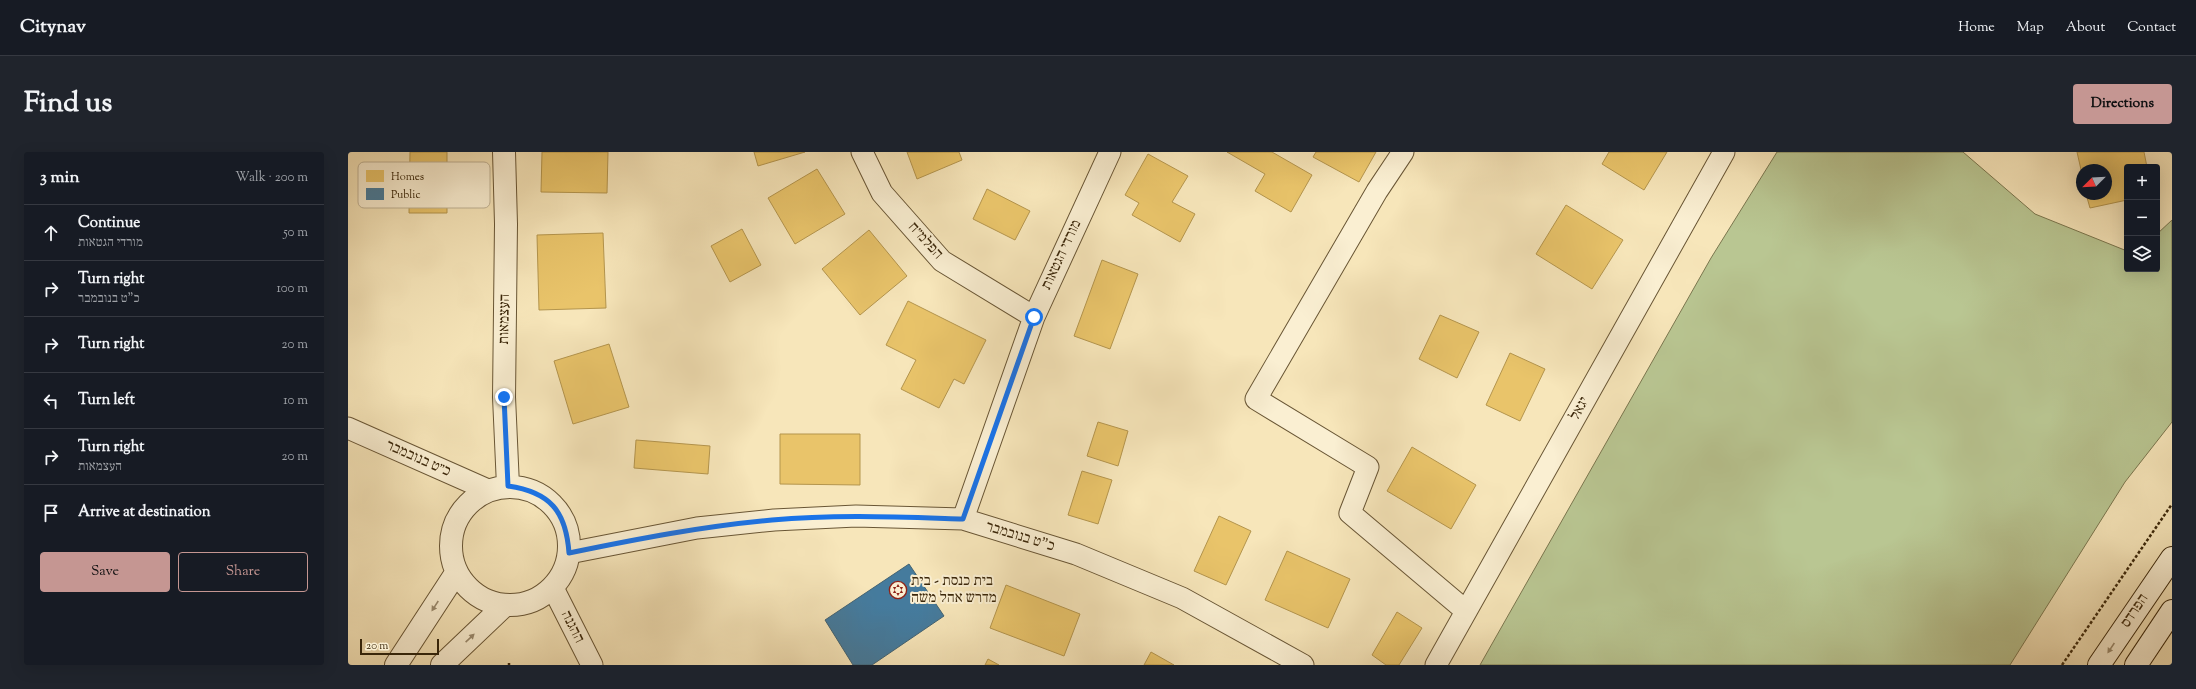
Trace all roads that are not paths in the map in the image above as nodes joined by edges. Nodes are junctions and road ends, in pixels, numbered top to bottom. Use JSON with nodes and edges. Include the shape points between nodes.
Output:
{"nodes":[{"id":1,"x":504,"y":152,"type":"edge"},
{"id":2,"x":862,"y":152,"type":"edge"},
{"id":3,"x":1110,"y":152,"type":"edge"},
{"id":4,"x":1403,"y":152,"type":"edge"},
{"id":5,"x":1724,"y":152,"type":"edge"},
{"id":6,"x":1034,"y":317,"type":"junction"},
{"id":7,"x":348,"y":428,"type":"edge"},
{"id":8,"x":498,"y":488,"type":"junction"},
{"id":9,"x":963,"y":519,"type":"junction"},
{"id":10,"x":569,"y":553,"type":"junction"},
{"id":11,"x":2172,"y":558,"type":"edge"},
{"id":12,"x":456,"y":573,"type":"junction"},
{"id":13,"x":553,"y":588,"type":"junction"},
{"id":14,"x":504,"y":606,"type":"junction"},
{"id":15,"x":1466,"y":611,"type":"junction"},
{"id":16,"x":2172,"y":611,"type":"edge"},
{"id":17,"x":396,"y":665,"type":"edge"},
{"id":18,"x":442,"y":665,"type":"edge"},
{"id":19,"x":592,"y":665,"type":"edge"},
{"id":20,"x":1303,"y":665,"type":"edge"},
{"id":21,"x":1436,"y":665,"type":"edge"},
{"id":22,"x":2099,"y":665,"type":"edge"},
{"id":23,"x":2136,"y":665,"type":"edge"}],
"edges":[{"from":1,"to":8,"type":"street","name":"העצמאות","via":[[504,397]]},
{"from":2,"to":6,"type":"street","name":"הפלמ״ח","via":[[882,193],[942,261]]},
{"from":3,"to":6,"type":"street","name":"מורדי הגטאות"},
{"from":4,"to":15,"type":"street","via":[[1377,191],[1256,399],[1368,467],[1350,513]]},
{"from":5,"to":15,"type":"street","name":"יגאל"},
{"from":6,"to":9,"type":"street","name":"מורדי הגטאות"},
{"from":7,"to":8,"type":"street","name":"כ״ט בנובמבר"},
{"from":8,"to":10,"type":"street","via":[[528,489],[546,498],[560,514],[568,532]]},
{"from":8,"to":12,"type":"street","via":[[471,500],[458,516],[451,534],[450,554]]},
{"from":9,"to":10,"type":"street","name":"כ\"ט בנובמבר","via":[[856,516],[774,520],[697,528]]},
{"from":9,"to":20,"type":"street","name":"כ\"ט בנובמבר","via":[[1076,554],[1182,598]]},
{"from":10,"to":13,"type":"street","via":[[564,572]]},
{"from":11,"to":22,"type":"street","name":"הפרדס","one_way":true},
{"from":12,"to":14,"type":"street","via":[[468,589],[484,601]]},
{"from":12,"to":17,"type":"street","one_way":true},
{"from":13,"to":14,"type":"street","via":[[538,599],[522,605]]},
{"from":13,"to":19,"type":"street","name":"ההגנה"},
{"from":18,"to":14,"type":"street","one_way":true},
{"from":15,"to":21,"type":"street","name":"יגאל"},
{"from":16,"to":23,"type":"street","name":"הפרדס"}]}
